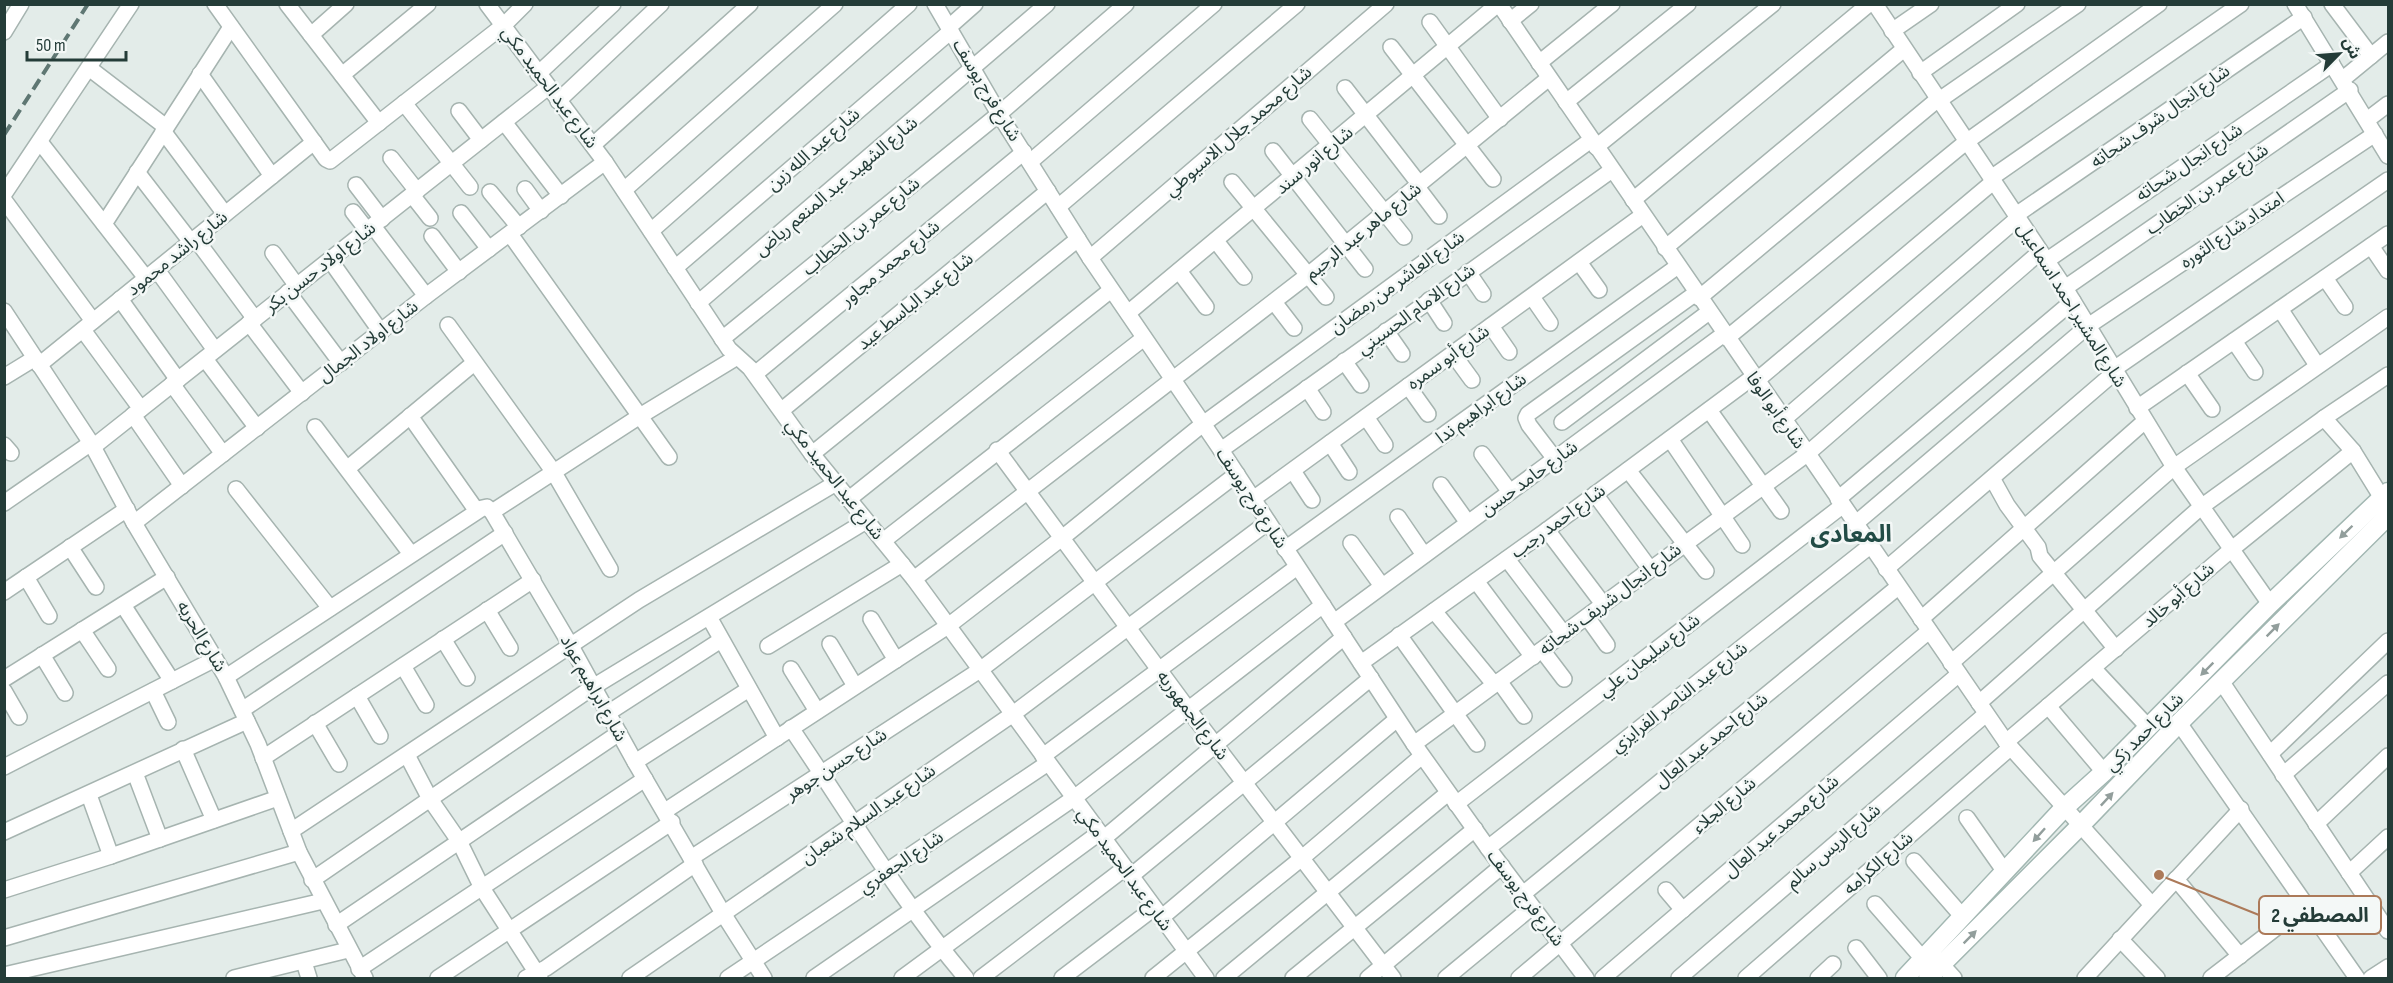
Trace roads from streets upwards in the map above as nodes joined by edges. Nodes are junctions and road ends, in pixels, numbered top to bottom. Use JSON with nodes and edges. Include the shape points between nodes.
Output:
{"nodes":[{"id":1,"x":21,"y":4,"type":"edge"},
{"id":2,"x":130,"y":4,"type":"edge"},
{"id":3,"x":215,"y":4,"type":"edge"},
{"id":4,"x":287,"y":4,"type":"edge"},
{"id":5,"x":346,"y":4,"type":"edge"},
{"id":6,"x":428,"y":4,"type":"edge"},
{"id":7,"x":487,"y":4,"type":"edge"},
{"id":8,"x":525,"y":4,"type":"edge"},
{"id":9,"x":613,"y":4,"type":"edge"},
{"id":10,"x":661,"y":4,"type":"edge"},
{"id":11,"x":750,"y":4,"type":"edge"},
{"id":12,"x":835,"y":4,"type":"edge"},
{"id":13,"x":909,"y":4,"type":"edge"},
{"id":14,"x":935,"y":4,"type":"edge"},
{"id":15,"x":975,"y":4,"type":"edge"},
{"id":16,"x":1047,"y":4,"type":"edge"},
{"id":17,"x":1126,"y":4,"type":"edge"},
{"id":18,"x":1214,"y":4,"type":"edge"},
{"id":19,"x":1297,"y":4,"type":"edge"},
{"id":20,"x":1386,"y":4,"type":"edge"},
{"id":21,"x":1499,"y":4,"type":"edge"},
{"id":22,"x":1531,"y":4,"type":"edge"},
{"id":23,"x":1612,"y":4,"type":"edge"},
{"id":24,"x":1688,"y":4,"type":"edge"},
{"id":25,"x":1773,"y":4,"type":"edge"},
{"id":26,"x":1869,"y":4,"type":"edge"},
{"id":27,"x":1875,"y":4,"type":"edge"},
{"id":28,"x":1931,"y":4,"type":"edge"},
{"id":29,"x":2017,"y":4,"type":"edge"},
{"id":30,"x":2078,"y":4,"type":"edge"},
{"id":31,"x":2159,"y":4,"type":"edge"},
{"id":32,"x":2241,"y":4,"type":"edge"},
{"id":33,"x":2332,"y":4,"type":"edge"},
{"id":34,"x":2300,"y":11,"type":"edge"},
{"id":35,"x":1510,"y":21,"type":"junction"},
{"id":36,"x":1430,"y":22,"type":"dead end"},
{"id":37,"x":504,"y":25,"type":"junction"},
{"id":38,"x":231,"y":27,"type":"junction"},
{"id":39,"x":950,"y":29,"type":"junction"},
{"id":40,"x":1892,"y":31,"type":"junction"},
{"id":41,"x":4,"y":32,"type":"edge"},
{"id":42,"x":311,"y":35,"type":"junction"},
{"id":43,"x":2388,"y":42,"type":"edge"},
{"id":44,"x":1448,"y":47,"type":"junction"},
{"id":45,"x":1391,"y":48,"type":"dead end"},
{"id":46,"x":1904,"y":49,"type":"junction"},
{"id":47,"x":2371,"y":56,"type":"junction"},
{"id":48,"x":1539,"y":63,"type":"junction"},
{"id":49,"x":2332,"y":64,"type":"junction"},
{"id":50,"x":89,"y":68,"type":"junction"},
{"id":51,"x":973,"y":69,"type":"junction"},
{"id":52,"x":1920,"y":73,"type":"junction"},
{"id":53,"x":200,"y":74,"type":"junction"},
{"id":54,"x":538,"y":74,"type":"junction"},
{"id":55,"x":342,"y":75,"type":"junction"},
{"id":56,"x":1414,"y":77,"type":"junction"},
{"id":57,"x":1549,"y":78,"type":"junction"},
{"id":58,"x":2346,"y":85,"type":"junction"},
{"id":59,"x":548,"y":87,"type":"junction"},
{"id":60,"x":1345,"y":88,"type":"dead end"},
{"id":61,"x":558,"y":100,"type":"junction"},
{"id":62,"x":1938,"y":101,"type":"junction"},
{"id":63,"x":1566,"y":102,"type":"junction"},
{"id":64,"x":404,"y":103,"type":"junction"},
{"id":65,"x":2388,"y":104,"type":"edge"},
{"id":66,"x":459,"y":111,"type":"dead end"},
{"id":67,"x":999,"y":114,"type":"junction"},
{"id":68,"x":1366,"y":116,"type":"junction"},
{"id":69,"x":1310,"y":118,"type":"dead end"},
{"id":70,"x":1500,"y":119,"type":"junction"},
{"id":71,"x":2367,"y":120,"type":"junction"},
{"id":72,"x":504,"y":122,"type":"junction"},
{"id":73,"x":379,"y":123,"type":"junction"},
{"id":74,"x":164,"y":129,"type":"junction"},
{"id":75,"x":2375,"y":134,"type":"junction"},
{"id":76,"x":481,"y":140,"type":"junction"},
{"id":77,"x":40,"y":142,"type":"junction"},
{"id":78,"x":314,"y":142,"type":"junction"},
{"id":79,"x":1966,"y":142,"type":"junction"},
{"id":80,"x":1594,"y":143,"type":"junction"},
{"id":81,"x":593,"y":145,"type":"junction"},
{"id":82,"x":1332,"y":145,"type":"junction"},
{"id":83,"x":1467,"y":146,"type":"junction"},
{"id":84,"x":1273,"y":151,"type":"dead end"},
{"id":85,"x":2388,"y":156,"type":"edge"},
{"id":86,"x":1027,"y":157,"type":"junction"},
{"id":87,"x":391,"y":158,"type":"dead end"},
{"id":88,"x":605,"y":162,"type":"junction"},
{"id":89,"x":451,"y":164,"type":"junction"},
{"id":90,"x":1612,"y":170,"type":"junction"},
{"id":91,"x":137,"y":172,"type":"junction"},
{"id":92,"x":272,"y":176,"type":"junction"},
{"id":93,"x":1293,"y":177,"type":"junction"},
{"id":94,"x":1493,"y":179,"type":"dead end"},
{"id":95,"x":1992,"y":180,"type":"junction"},
{"id":96,"x":2388,"y":180,"type":"edge"},
{"id":97,"x":1232,"y":182,"type":"dead end"},
{"id":98,"x":356,"y":185,"type":"dead end"},
{"id":99,"x":1419,"y":186,"type":"junction"},
{"id":100,"x":470,"y":187,"type":"dead end"},
{"id":101,"x":525,"y":189,"type":"dead end"},
{"id":102,"x":624,"y":190,"type":"junction"},
{"id":103,"x":1048,"y":191,"type":"junction"},
{"id":104,"x":490,"y":192,"type":"dead end"},
{"id":105,"x":414,"y":193,"type":"junction"},
{"id":106,"x":4,"y":194,"type":"edge"},
{"id":107,"x":561,"y":196,"type":"junction"},
{"id":108,"x":4,"y":200,"type":"edge"},
{"id":109,"x":1633,"y":200,"type":"junction"},
{"id":110,"x":1058,"y":207,"type":"junction"},
{"id":111,"x":1254,"y":210,"type":"junction"},
{"id":112,"x":541,"y":211,"type":"junction"},
{"id":113,"x":353,"y":212,"type":"dead end"},
{"id":114,"x":461,"y":213,"type":"dead end"},
{"id":115,"x":1385,"y":213,"type":"junction"},
{"id":116,"x":225,"y":214,"type":"junction"},
{"id":117,"x":1643,"y":215,"type":"junction"},
{"id":118,"x":1439,"y":216,"type":"dead end"},
{"id":119,"x":2017,"y":217,"type":"junction"},
{"id":120,"x":430,"y":218,"type":"dead end"},
{"id":121,"x":104,"y":224,"type":"junction"},
{"id":122,"x":374,"y":225,"type":"junction"},
{"id":123,"x":514,"y":231,"type":"junction"},
{"id":124,"x":651,"y":231,"type":"junction"},
{"id":125,"x":2388,"y":234,"type":"edge"},
{"id":126,"x":432,"y":236,"type":"dead end"},
{"id":127,"x":1404,"y":237,"type":"dead end"},
{"id":128,"x":1078,"y":239,"type":"junction"},
{"id":129,"x":193,"y":240,"type":"junction"},
{"id":130,"x":1216,"y":242,"type":"junction"},
{"id":131,"x":1346,"y":244,"type":"junction"},
{"id":132,"x":2372,"y":246,"type":"junction"},
{"id":133,"x":1665,"y":248,"type":"junction"},
{"id":134,"x":489,"y":249,"type":"junction"},
{"id":135,"x":273,"y":253,"type":"dead end"},
{"id":136,"x":2043,"y":256,"type":"junction"},
{"id":137,"x":1090,"y":258,"type":"junction"},
{"id":138,"x":330,"y":260,"type":"junction"},
{"id":139,"x":1579,"y":262,"type":"junction"},
{"id":140,"x":1678,"y":266,"type":"junction"},
{"id":141,"x":675,"y":268,"type":"junction"},
{"id":142,"x":1365,"y":269,"type":"dead end"},
{"id":143,"x":1179,"y":271,"type":"junction"},
{"id":144,"x":2388,"y":271,"type":"edge"},
{"id":145,"x":459,"y":272,"type":"junction"},
{"id":146,"x":1468,"y":272,"type":"junction"},
{"id":147,"x":151,"y":274,"type":"junction"},
{"id":148,"x":1308,"y":275,"type":"junction"},
{"id":149,"x":1244,"y":277,"type":"dead end"},
{"id":150,"x":2325,"y":278,"type":"junction"},
{"id":151,"x":2065,"y":288,"type":"junction"},
{"id":152,"x":293,"y":289,"type":"junction"},
{"id":153,"x":1112,"y":290,"type":"junction"},
{"id":154,"x":1599,"y":290,"type":"dead end"},
{"id":155,"x":1483,"y":294,"type":"dead end"},
{"id":156,"x":1697,"y":295,"type":"junction"},
{"id":157,"x":426,"y":296,"type":"junction"},
{"id":158,"x":1326,"y":297,"type":"dead end"},
{"id":159,"x":1532,"y":297,"type":"junction"},
{"id":160,"x":120,"y":299,"type":"junction"},
{"id":161,"x":1428,"y":300,"type":"junction"},
{"id":162,"x":1274,"y":302,"type":"junction"},
{"id":163,"x":2073,"y":302,"type":"junction"},
{"id":164,"x":698,"y":303,"type":"junction"},
{"id":165,"x":1206,"y":307,"type":"dead end"},
{"id":166,"x":2345,"y":307,"type":"dead end"},
{"id":167,"x":2280,"y":309,"type":"junction"},
{"id":168,"x":4,"y":311,"type":"edge"},
{"id":169,"x":1709,"y":312,"type":"junction"},
{"id":170,"x":1128,"y":314,"type":"junction"},
{"id":171,"x":2388,"y":317,"type":"edge"},
{"id":172,"x":252,"y":321,"type":"junction"},
{"id":173,"x":1444,"y":323,"type":"dead end"},
{"id":174,"x":1550,"y":323,"type":"dead end"},
{"id":175,"x":88,"y":325,"type":"junction"},
{"id":176,"x":448,"y":325,"type":"dead end"},
{"id":177,"x":1491,"y":326,"type":"junction"},
{"id":178,"x":2088,"y":326,"type":"junction"},
{"id":179,"x":1294,"y":328,"type":"dead end"},
{"id":180,"x":1386,"y":331,"type":"junction"},
{"id":181,"x":381,"y":332,"type":"junction"},
{"id":182,"x":1726,"y":336,"type":"junction"},
{"id":183,"x":1144,"y":338,"type":"junction"},
{"id":184,"x":722,"y":339,"type":"junction"},
{"id":185,"x":2234,"y":341,"type":"junction"},
{"id":186,"x":1509,"y":352,"type":"dead end"},
{"id":187,"x":1402,"y":354,"type":"dead end"},
{"id":188,"x":1453,"y":354,"type":"junction"},
{"id":189,"x":210,"y":355,"type":"junction"},
{"id":190,"x":737,"y":357,"type":"junction"},
{"id":191,"x":37,"y":361,"type":"junction"},
{"id":192,"x":1344,"y":361,"type":"junction"},
{"id":193,"x":341,"y":363,"type":"junction"},
{"id":194,"x":474,"y":363,"type":"junction"},
{"id":195,"x":2317,"y":365,"type":"junction"},
{"id":196,"x":2115,"y":370,"type":"junction"},
{"id":197,"x":2255,"y":372,"type":"dead end"},
{"id":198,"x":2187,"y":373,"type":"junction"},
{"id":199,"x":755,"y":374,"type":"junction"},
{"id":200,"x":2388,"y":375,"type":"edge"},
{"id":201,"x":4,"y":378,"type":"edge"},
{"id":202,"x":1755,"y":379,"type":"junction"},
{"id":203,"x":1472,"y":380,"type":"dead end"},
{"id":204,"x":1173,"y":381,"type":"junction"},
{"id":205,"x":175,"y":382,"type":"junction"},
{"id":206,"x":1361,"y":385,"type":"dead end"},
{"id":207,"x":1408,"y":386,"type":"junction"},
{"id":208,"x":1307,"y":388,"type":"junction"},
{"id":209,"x":302,"y":393,"type":"junction"},
{"id":210,"x":782,"y":410,"type":"junction"},
{"id":211,"x":1709,"y":410,"type":"junction"},
{"id":212,"x":2212,"y":410,"type":"dead end"},
{"id":213,"x":137,"y":412,"type":"junction"},
{"id":214,"x":1323,"y":412,"type":"dead end"},
{"id":215,"x":1428,"y":414,"type":"dead end"},
{"id":216,"x":2141,"y":414,"type":"junction"},
{"id":217,"x":410,"y":416,"type":"junction"},
{"id":218,"x":640,"y":416,"type":"junction"},
{"id":219,"x":1366,"y":417,"type":"junction"},
{"id":220,"x":2324,"y":418,"type":"junction"},
{"id":221,"x":1783,"y":420,"type":"junction"},
{"id":222,"x":1562,"y":422,"type":"dead end"},
{"id":223,"x":1203,"y":424,"type":"junction"},
{"id":224,"x":315,"y":427,"type":"dead end"},
{"id":225,"x":257,"y":428,"type":"junction"},
{"id":226,"x":1670,"y":439,"type":"junction"},
{"id":227,"x":1330,"y":443,"type":"junction"},
{"id":228,"x":92,"y":445,"type":"junction"},
{"id":229,"x":1385,"y":445,"type":"dead end"},
{"id":230,"x":997,"y":450,"type":"junction"},
{"id":231,"x":1221,"y":450,"type":"junction"},
{"id":232,"x":2353,"y":450,"type":"junction"},
{"id":233,"x":223,"y":454,"type":"junction"},
{"id":234,"x":812,"y":454,"type":"junction"},
{"id":235,"x":1482,"y":454,"type":"dead end"},
{"id":236,"x":1807,"y":454,"type":"junction"},
{"id":237,"x":669,"y":457,"type":"dead end"},
{"id":238,"x":1555,"y":459,"type":"junction"},
{"id":239,"x":2174,"y":467,"type":"junction"},
{"id":240,"x":348,"y":468,"type":"junction"},
{"id":241,"x":1628,"y":470,"type":"junction"},
{"id":242,"x":553,"y":471,"type":"junction"},
{"id":243,"x":1293,"y":471,"type":"junction"},
{"id":244,"x":1349,"y":472,"type":"dead end"},
{"id":245,"x":1237,"y":474,"type":"junction"},
{"id":246,"x":1992,"y":478,"type":"junction"},
{"id":247,"x":836,"y":483,"type":"junction"},
{"id":248,"x":1441,"y":485,"type":"dead end"},
{"id":249,"x":182,"y":486,"type":"junction"},
{"id":250,"x":1763,"y":486,"type":"junction"},
{"id":251,"x":236,"y":489,"type":"dead end"},
{"id":252,"x":1510,"y":492,"type":"junction"},
{"id":253,"x":1028,"y":493,"type":"junction"},
{"id":254,"x":1595,"y":494,"type":"junction"},
{"id":255,"x":2386,"y":498,"type":"edge"},
{"id":256,"x":849,"y":499,"type":"junction"},
{"id":257,"x":1253,"y":499,"type":"junction"},
{"id":258,"x":1312,"y":500,"type":"dead end"},
{"id":259,"x":1840,"y":502,"type":"junction"},
{"id":260,"x":4,"y":503,"type":"edge"},
{"id":261,"x":2201,"y":507,"type":"junction"},
{"id":262,"x":127,"y":509,"type":"junction"},
{"id":263,"x":487,"y":510,"type":"junction"},
{"id":264,"x":1781,"y":511,"type":"dead end"},
{"id":265,"x":1723,"y":515,"type":"junction"},
{"id":266,"x":2388,"y":516,"type":"edge"},
{"id":267,"x":1398,"y":517,"type":"dead end"},
{"id":268,"x":867,"y":520,"type":"junction"},
{"id":269,"x":1268,"y":522,"type":"junction"},
{"id":270,"x":1468,"y":523,"type":"junction"},
{"id":271,"x":134,"y":524,"type":"junction"},
{"id":272,"x":1855,"y":524,"type":"junction"},
{"id":273,"x":2024,"y":528,"type":"junction"},
{"id":274,"x":1547,"y":530,"type":"junction"},
{"id":275,"x":505,"y":533,"type":"junction"},
{"id":276,"x":1062,"y":538,"type":"junction"},
{"id":277,"x":883,"y":541,"type":"junction"},
{"id":278,"x":1351,"y":543,"type":"dead end"},
{"id":279,"x":1685,"y":544,"type":"junction"},
{"id":280,"x":1743,"y":544,"type":"dead end"},
{"id":281,"x":1870,"y":546,"type":"junction"},
{"id":282,"x":70,"y":547,"type":"junction"},
{"id":283,"x":1285,"y":549,"type":"junction"},
{"id":284,"x":2232,"y":549,"type":"junction"},
{"id":285,"x":411,"y":554,"type":"junction"},
{"id":286,"x":1424,"y":555,"type":"junction"},
{"id":287,"x":1507,"y":559,"type":"junction"},
{"id":288,"x":902,"y":564,"type":"junction"},
{"id":289,"x":1297,"y":567,"type":"junction"},
{"id":290,"x":610,"y":569,"type":"dead end"},
{"id":291,"x":1650,"y":569,"type":"junction"},
{"id":292,"x":1886,"y":569,"type":"junction"},
{"id":293,"x":1706,"y":571,"type":"dead end"},
{"id":294,"x":2054,"y":573,"type":"junction"},
{"id":295,"x":167,"y":577,"type":"junction"},
{"id":296,"x":26,"y":578,"type":"junction"},
{"id":297,"x":914,"y":579,"type":"junction"},
{"id":298,"x":533,"y":580,"type":"junction"},
{"id":299,"x":1476,"y":581,"type":"junction"},
{"id":300,"x":1095,"y":583,"type":"junction"},
{"id":301,"x":1382,"y":586,"type":"junction"},
{"id":302,"x":96,"y":587,"type":"dead end"},
{"id":303,"x":1898,"y":587,"type":"junction"},
{"id":304,"x":4,"y":592,"type":"edge"},
{"id":305,"x":123,"y":604,"type":"junction"},
{"id":306,"x":1603,"y":604,"type":"junction"},
{"id":307,"x":2270,"y":604,"type":"junction"},
{"id":308,"x":1323,"y":605,"type":"junction"},
{"id":309,"x":330,"y":608,"type":"junction"},
{"id":310,"x":2085,"y":609,"type":"junction"},
{"id":311,"x":487,"y":610,"type":"junction"},
{"id":312,"x":1434,"y":611,"type":"junction"},
{"id":313,"x":49,"y":616,"type":"dead end"},
{"id":314,"x":1587,"y":616,"type":"junction"},
{"id":315,"x":709,"y":617,"type":"junction"},
{"id":316,"x":871,"y":619,"type":"dead end"},
{"id":317,"x":1334,"y":622,"type":"junction"},
{"id":318,"x":1925,"y":625,"type":"junction"},
{"id":319,"x":948,"y":626,"type":"junction"},
{"id":320,"x":1128,"y":628,"type":"junction"},
{"id":321,"x":82,"y":630,"type":"junction"},
{"id":322,"x":1564,"y":634,"type":"junction"},
{"id":323,"x":1399,"y":635,"type":"junction"},
{"id":324,"x":1344,"y":637,"type":"junction"},
{"id":325,"x":443,"y":639,"type":"junction"},
{"id":326,"x":721,"y":640,"type":"junction"},
{"id":327,"x":2388,"y":641,"type":"edge"},
{"id":328,"x":830,"y":644,"type":"dead end"},
{"id":329,"x":1607,"y":645,"type":"dead end"},
{"id":330,"x":571,"y":646,"type":"junction"},
{"id":331,"x":768,"y":646,"type":"dead end"},
{"id":332,"x":510,"y":648,"type":"dead end"},
{"id":333,"x":2115,"y":649,"type":"junction"},
{"id":334,"x":1537,"y":653,"type":"junction"},
{"id":335,"x":42,"y":655,"type":"junction"},
{"id":336,"x":215,"y":659,"type":"junction"},
{"id":337,"x":896,"y":660,"type":"junction"},
{"id":338,"x":1361,"y":663,"type":"junction"},
{"id":339,"x":403,"y":666,"type":"junction"},
{"id":340,"x":2093,"y":668,"type":"junction"},
{"id":341,"x":108,"y":669,"type":"dead end"},
{"id":342,"x":791,"y":669,"type":"dead end"},
{"id":343,"x":1955,"y":669,"type":"junction"},
{"id":344,"x":980,"y":670,"type":"junction"},
{"id":345,"x":1159,"y":670,"type":"junction"},
{"id":346,"x":226,"y":677,"type":"junction"},
{"id":347,"x":467,"y":678,"type":"dead end"},
{"id":348,"x":1371,"y":678,"type":"junction"},
{"id":349,"x":4,"y":679,"type":"edge"},
{"id":350,"x":1564,"y":679,"type":"dead end"},
{"id":351,"x":172,"y":681,"type":"junction"},
{"id":352,"x":2221,"y":681,"type":"junction"},
{"id":353,"x":1497,"y":683,"type":"junction"},
{"id":354,"x":2388,"y":683,"type":"edge"},
{"id":355,"x":855,"y":686,"type":"junction"},
{"id":356,"x":593,"y":687,"type":"junction"},
{"id":357,"x":750,"y":689,"type":"junction"},
{"id":358,"x":4,"y":691,"type":"edge"},
{"id":359,"x":153,"y":691,"type":"junction"},
{"id":360,"x":65,"y":693,"type":"dead end"},
{"id":361,"x":357,"y":696,"type":"junction"},
{"id":362,"x":426,"y":705,"type":"dead end"},
{"id":363,"x":2048,"y":706,"type":"junction"},
{"id":364,"x":1982,"y":708,"type":"junction"},
{"id":365,"x":1188,"y":709,"type":"junction"},
{"id":366,"x":817,"y":711,"type":"junction"},
{"id":367,"x":608,"y":713,"type":"junction"},
{"id":368,"x":1455,"y":713,"type":"junction"},
{"id":369,"x":1013,"y":714,"type":"junction"},
{"id":370,"x":244,"y":716,"type":"junction"},
{"id":371,"x":1524,"y":716,"type":"dead end"},
{"id":372,"x":19,"y":717,"type":"dead end"},
{"id":373,"x":1398,"y":719,"type":"junction"},
{"id":374,"x":168,"y":722,"type":"dead end"},
{"id":375,"x":315,"y":723,"type":"junction"},
{"id":376,"x":2179,"y":723,"type":"junction"},
{"id":377,"x":791,"y":728,"type":"junction"},
{"id":378,"x":2149,"y":728,"type":"junction"},
{"id":379,"x":619,"y":733,"type":"junction"},
{"id":380,"x":380,"y":736,"type":"dead end"},
{"id":381,"x":777,"y":738,"type":"junction"},
{"id":382,"x":1477,"y":744,"type":"dead end"},
{"id":383,"x":1215,"y":745,"type":"junction"},
{"id":384,"x":2008,"y":745,"type":"junction"},
{"id":385,"x":183,"y":749,"type":"junction"},
{"id":386,"x":1418,"y":750,"type":"junction"},
{"id":387,"x":2270,"y":754,"type":"junction"},
{"id":388,"x":407,"y":755,"type":"junction"},
{"id":389,"x":2388,"y":756,"type":"edge"},
{"id":390,"x":263,"y":758,"type":"junction"},
{"id":391,"x":1046,"y":759,"type":"junction"},
{"id":392,"x":635,"y":762,"type":"junction"},
{"id":393,"x":339,"y":764,"type":"dead end"},
{"id":394,"x":4,"y":767,"type":"edge"},
{"id":395,"x":2104,"y":772,"type":"junction"},
{"id":396,"x":135,"y":773,"type":"junction"},
{"id":397,"x":822,"y":773,"type":"junction"},
{"id":398,"x":2283,"y":775,"type":"junction"},
{"id":399,"x":645,"y":779,"type":"junction"},
{"id":400,"x":1244,"y":783,"type":"junction"},
{"id":401,"x":89,"y":795,"type":"junction"},
{"id":402,"x":278,"y":798,"type":"junction"},
{"id":403,"x":1074,"y":798,"type":"junction"},
{"id":404,"x":1452,"y":798,"type":"junction"},
{"id":405,"x":430,"y":799,"type":"junction"},
{"id":406,"x":2063,"y":809,"type":"junction"},
{"id":407,"x":2241,"y":809,"type":"junction"},
{"id":408,"x":668,"y":817,"type":"junction"},
{"id":409,"x":1967,"y":819,"type":"dead end"},
{"id":410,"x":214,"y":820,"type":"junction"},
{"id":411,"x":1275,"y":822,"type":"junction"},
{"id":412,"x":855,"y":823,"type":"junction"},
{"id":413,"x":2316,"y":824,"type":"junction"},
{"id":414,"x":2080,"y":826,"type":"junction"},
{"id":415,"x":1474,"y":829,"type":"junction"},
{"id":416,"x":291,"y":831,"type":"junction"},
{"id":417,"x":4,"y":832,"type":"edge"},
{"id":418,"x":1101,"y":836,"type":"junction"},
{"id":419,"x":2388,"y":837,"type":"edge"},
{"id":420,"x":160,"y":840,"type":"junction"},
{"id":421,"x":459,"y":841,"type":"junction"},
{"id":422,"x":1488,"y":848,"type":"junction"},
{"id":423,"x":299,"y":852,"type":"junction"},
{"id":424,"x":111,"y":856,"type":"junction"},
{"id":425,"x":1302,"y":858,"type":"junction"},
{"id":426,"x":693,"y":861,"type":"junction"},
{"id":427,"x":1914,"y":861,"type":"dead end"},
{"id":428,"x":1502,"y":866,"type":"junction"},
{"id":429,"x":887,"y":872,"type":"junction"},
{"id":430,"x":1128,"y":872,"type":"junction"},
{"id":431,"x":2005,"y":872,"type":"junction"},
{"id":432,"x":2349,"y":873,"type":"junction"},
{"id":433,"x":2176,"y":879,"type":"junction"},
{"id":434,"x":312,"y":880,"type":"junction"},
{"id":435,"x":482,"y":888,"type":"junction"},
{"id":436,"x":4,"y":890,"type":"edge"},
{"id":437,"x":1666,"y":890,"type":"dead end"},
{"id":438,"x":1328,"y":893,"type":"junction"},
{"id":439,"x":1523,"y":894,"type":"junction"},
{"id":440,"x":323,"y":901,"type":"junction"},
{"id":441,"x":1875,"y":904,"type":"dead end"},
{"id":442,"x":2307,"y":904,"type":"junction"},
{"id":443,"x":2152,"y":905,"type":"junction"},
{"id":444,"x":1533,"y":907,"type":"junction"},
{"id":445,"x":913,"y":909,"type":"junction"},
{"id":446,"x":1683,"y":910,"type":"junction"},
{"id":447,"x":1158,"y":913,"type":"junction"},
{"id":448,"x":724,"y":915,"type":"junction"},
{"id":449,"x":1962,"y":916,"type":"junction"},
{"id":450,"x":2387,"y":923,"type":"edge"},
{"id":451,"x":336,"y":925,"type":"junction"},
{"id":452,"x":1354,"y":928,"type":"junction"},
{"id":453,"x":509,"y":931,"type":"junction"},
{"id":454,"x":4,"y":938,"type":"edge"},
{"id":455,"x":2120,"y":939,"type":"junction"},
{"id":456,"x":1560,"y":943,"type":"junction"},
{"id":457,"x":1856,"y":948,"type":"dead end"},
{"id":458,"x":942,"y":949,"type":"junction"},
{"id":459,"x":348,"y":950,"type":"junction"},
{"id":460,"x":1187,"y":953,"type":"junction"},
{"id":461,"x":2240,"y":956,"type":"junction"},
{"id":462,"x":753,"y":961,"type":"junction"},
{"id":463,"x":304,"y":962,"type":"junction"},
{"id":464,"x":1833,"y":964,"type":"dead end"},
{"id":465,"x":1937,"y":964,"type":"edge"},
{"id":466,"x":1383,"y":966,"type":"junction"},
{"id":467,"x":2388,"y":967,"type":"edge"},
{"id":468,"x":362,"y":974,"type":"edge"},
{"id":469,"x":4,"y":975,"type":"edge"},
{"id":470,"x":534,"y":977,"type":"edge"},
{"id":471,"x":239,"y":978,"type":"edge"},
{"id":472,"x":309,"y":978,"type":"edge"},
{"id":473,"x":438,"y":978,"type":"edge"},
{"id":474,"x":630,"y":978,"type":"edge"},
{"id":475,"x":728,"y":978,"type":"edge"},
{"id":476,"x":764,"y":978,"type":"edge"},
{"id":477,"x":814,"y":978,"type":"edge"},
{"id":478,"x":902,"y":978,"type":"edge"},
{"id":479,"x":966,"y":978,"type":"edge"},
{"id":480,"x":981,"y":978,"type":"edge"},
{"id":481,"x":1062,"y":978,"type":"edge"},
{"id":482,"x":1153,"y":978,"type":"edge"},
{"id":483,"x":1206,"y":978,"type":"edge"},
{"id":484,"x":1224,"y":978,"type":"edge"},
{"id":485,"x":1293,"y":978,"type":"edge"},
{"id":486,"x":1368,"y":978,"type":"edge"},
{"id":487,"x":1393,"y":978,"type":"edge"},
{"id":488,"x":1446,"y":978,"type":"edge"},
{"id":489,"x":1518,"y":978,"type":"edge"},
{"id":490,"x":1586,"y":978,"type":"edge"},
{"id":491,"x":1603,"y":978,"type":"edge"},
{"id":492,"x":1679,"y":978,"type":"edge"},
{"id":493,"x":1746,"y":978,"type":"edge"},
{"id":494,"x":1818,"y":978,"type":"edge"},
{"id":495,"x":1879,"y":978,"type":"edge"},
{"id":496,"x":1905,"y":978,"type":"edge"},
{"id":497,"x":1928,"y":978,"type":"edge"},
{"id":498,"x":2085,"y":978,"type":"edge"},
{"id":499,"x":2157,"y":978,"type":"edge"},
{"id":500,"x":2211,"y":978,"type":"edge"},
{"id":501,"x":2357,"y":978,"type":"edge"},
{"id":502,"x":2372,"y":978,"type":"edge"}],
"edges":[{"from":1,"to":41,"type":"street"},
{"from":2,"to":50,"type":"street"},
{"from":3,"to":38,"type":"street"},
{"from":4,"to":42,"type":"street"},
{"from":5,"to":42,"type":"street"},
{"from":6,"to":55,"type":"street"},
{"from":7,"to":37,"type":"street","name":"شارع عبد الحميد مكي"},
{"from":8,"to":37,"type":"street"},
{"from":9,"to":54,"type":"street"},
{"from":10,"to":61,"type":"street"},
{"from":11,"to":81,"type":"street"},
{"from":12,"to":102,"type":"street"},
{"from":13,"to":124,"type":"street"},
{"from":14,"to":39,"type":"street","name":"شارع فرج يوسف"},
{"from":15,"to":39,"type":"street","name":"شارع عبد الله زين"},
{"from":16,"to":51,"type":"street","name":"شارع الشهيد عبد المنعم رياض"},
{"from":17,"to":67,"type":"street","name":"شارع عمر بن الخطاب"},
{"from":18,"to":86,"type":"street","name":"شارع محمد مجاور"},
{"from":19,"to":110,"type":"street"},
{"from":20,"to":137,"type":"street","name":"شارع محمد جلال الاسيوطي"},
{"from":21,"to":35,"type":"street","name":"شارع أبو الوفا"},
{"from":21,"to":44,"type":"street","name":"شارع انور سند"},
{"from":22,"to":35,"type":"street"},
{"from":23,"to":48,"type":"street"},
{"from":24,"to":63,"type":"street"},
{"from":25,"to":80,"type":"street","name":"شارع العاشر من رمضان"},
{"from":26,"to":109,"type":"street"},
{"from":27,"to":40,"type":"street","name":"شارع المشير احمد اسماعيل"},
{"from":28,"to":40,"type":"street"},
{"from":29,"to":52,"type":"street"},
{"from":30,"to":62,"type":"street"},
{"from":31,"to":79,"type":"street","name":"شارع حامد حسن"},
{"from":32,"to":95,"type":"street","name":"شارع احمد رجب"},
{"from":33,"to":47,"type":"street"},
{"from":34,"to":49,"type":"street"},
{"from":34,"to":119,"type":"street","name":"شارع انجال شرف شحاته"},
{"from":35,"to":48,"type":"street","name":"شارع أبو الوفا"},
{"from":36,"to":44,"type":"street"},
{"from":37,"to":54,"type":"street","name":"شارع عبد الحميد مكي"},
{"from":37,"to":64,"type":"street"},
{"from":38,"to":53,"type":"street"},
{"from":38,"to":78,"type":"street"},
{"from":39,"to":51,"type":"street","name":"شارع فرج يوسف"},
{"from":39,"to":141,"type":"street","name":"شارع عبد الله زين"},
{"from":40,"to":46,"type":"street","name":"شارع المشير احمد اسماعيل"},
{"from":42,"to":55,"type":"street"},
{"from":43,"to":47,"type":"street","name":"شارع عمر بن الخطاب"},
{"from":44,"to":56,"type":"street","name":"شارع انور سند"},
{"from":44,"to":70,"type":"street"},
{"from":45,"to":56,"type":"street"},
{"from":46,"to":52,"type":"street","name":"شارع المشير احمد اسماعيل"},
{"from":46,"to":133,"type":"street"},
{"from":47,"to":58,"type":"street","name":"شارع عمر بن الخطاب"},
{"from":48,"to":57,"type":"street","name":"شارع أبو الوفا"},
{"from":49,"to":58,"type":"street"},
{"from":49,"to":136,"type":"street","name":"شارع انجال شحاته"},
{"from":50,"to":74,"type":"street"},
{"from":50,"to":77,"type":"street"},
{"from":51,"to":67,"type":"street","name":"شارع فرج يوسف"},
{"from":51,"to":164,"type":"street","name":"شارع الشهيد عبد المنعم رياض"},
{"from":52,"to":62,"type":"street","name":"شارع المشير احمد اسماعيل"},
{"from":53,"to":74,"type":"street"},
{"from":53,"to":92,"type":"street"},
{"from":54,"to":59,"type":"street","name":"شارع عبد الحميد مكي"},
{"from":55,"to":73,"type":"street"},
{"from":56,"to":68,"type":"street","name":"شارع انور سند"},
{"from":56,"to":83,"type":"street"},
{"from":57,"to":63,"type":"street","name":"شارع أبو الوفا"},
{"from":57,"to":70,"type":"street","name":"شارع ماهر عبد الرحيم"},
{"from":58,"to":71,"type":"street"},
{"from":58,"to":151,"type":"street","name":"شارع عمر بن الخطاب"},
{"from":59,"to":61,"type":"street","name":"شارع عبد الحميد مكي"},
{"from":59,"to":72,"type":"street","name":"شارع اولاد حسن بكر"},
{"from":60,"to":68,"type":"street"},
{"from":61,"to":81,"type":"street","name":"شارع عبد الحميد مكي"},
{"from":62,"to":79,"type":"street","name":"شارع المشير احمد اسماعيل"},
{"from":62,"to":156,"type":"street"},
{"from":63,"to":80,"type":"street","name":"شارع أبو الوفا"},
{"from":64,"to":73,"type":"street"},
{"from":64,"to":89,"type":"street"},
{"from":65,"to":71,"type":"street"},
{"from":66,"to":76,"type":"street"},
{"from":67,"to":86,"type":"street","name":"شارع فرج يوسف"},
{"from":67,"to":184,"type":"street","name":"شارع عمر بن الخطاب"},
{"from":68,"to":82,"type":"street","name":"شارع انور سند"},
{"from":68,"to":99,"type":"street"},
{"from":69,"to":82,"type":"street"},
{"from":70,"to":83,"type":"street","name":"شارع ماهر عبد الرحيم"},
{"from":71,"to":75,"type":"street"},
{"from":72,"to":76,"type":"street","name":"شارع اولاد حسن بكر"},
{"from":72,"to":107,"type":"street"},
{"from":73,"to":78,"type":"street","via":[[333,160],[326,159]]},
{"from":74,"to":91,"type":"street"},
{"from":74,"to":116,"type":"street"},
{"from":75,"to":85,"type":"street"},
{"from":75,"to":178,"type":"street","name":"امتداد شارع الثوره"},
{"from":76,"to":89,"type":"street","name":"شارع اولاد حسن بكر"},
{"from":77,"to":106,"type":"street"},
{"from":77,"to":121,"type":"street"},
{"from":78,"to":92,"type":"street","name":"شارع راشد محمود"},
{"from":79,"to":95,"type":"street","name":"شارع المشير احمد اسماعيل"},
{"from":79,"to":182,"type":"street","name":"شارع حامد حسن"},
{"from":80,"to":90,"type":"street","name":"شارع أبو الوفا"},
{"from":80,"to":223,"type":"street","name":"شارع العاشر من رمضان"},
{"from":81,"to":88,"type":"street","name":"شارع عبد الحميد مكي"},
{"from":82,"to":93,"type":"street","name":"شارع انور سند"},
{"from":82,"to":115,"type":"street"},
{"from":83,"to":94,"type":"street"},
{"from":83,"to":99,"type":"street","name":"شارع ماهر عبد الرحيم"},
{"from":84,"to":93,"type":"street"},
{"from":86,"to":103,"type":"street","name":"شارع فرج يوسف"},
{"from":86,"to":199,"type":"street","name":"شارع محمد مجاور"},
{"from":87,"to":105,"type":"street"},
{"from":88,"to":102,"type":"street","name":"شارع عبد الحميد مكي"},
{"from":88,"to":107,"type":"street","name":"شارع اولاد الجمال"},
{"from":89,"to":100,"type":"street"},
{"from":89,"to":105,"type":"street","name":"شارع اولاد حسن بكر"},
{"from":90,"to":109,"type":"street","name":"شارع أبو الوفا"},
{"from":90,"to":146,"type":"street","name":"شارع الامام الحسيني"},
{"from":91,"to":121,"type":"street"},
{"from":91,"to":129,"type":"street"},
{"from":92,"to":116,"type":"street","name":"شارع راشد محمود"},
{"from":93,"to":111,"type":"street","name":"شارع انور سند"},
{"from":93,"to":131,"type":"street"},
{"from":95,"to":119,"type":"street","name":"شارع المشير احمد اسماعيل"},
{"from":95,"to":202,"type":"street","name":"شارع احمد رجب"},
{"from":96,"to":196,"type":"street"},
{"from":97,"to":111,"type":"street"},
{"from":98,"to":122,"type":"street"},
{"from":99,"to":115,"type":"street","name":"شارع ماهر عبد الرحيم"},
{"from":99,"to":118,"type":"street"},
{"from":101,"to":112,"type":"street"},
{"from":102,"to":124,"type":"street","name":"شارع عبد الحميد مكي"},
{"from":103,"to":110,"type":"street","name":"شارع فرج يوسف"},
{"from":103,"to":210,"type":"street","name":"شارع عبد الباسط عيد"},
{"from":104,"to":123,"type":"street"},
{"from":105,"to":120,"type":"street"},
{"from":105,"to":122,"type":"street","name":"شارع اولاد حسن بكر"},
{"from":107,"to":112,"type":"street","name":"شارع اولاد الجمال"},
{"from":108,"to":175,"type":"street"},
{"from":109,"to":117,"type":"street","name":"شارع أبو الوفا"},
{"from":110,"to":128,"type":"street","name":"شارع فرج يوسف"},
{"from":111,"to":130,"type":"street","name":"شارع انور سند"},
{"from":111,"to":148,"type":"street"},
{"from":112,"to":123,"type":"street","name":"شارع اولاد الجمال"},
{"from":113,"to":122,"type":"street"},
{"from":114,"to":134,"type":"street"},
{"from":115,"to":127,"type":"street"},
{"from":115,"to":131,"type":"street","name":"شارع ماهر عبد الرحيم"},
{"from":116,"to":129,"type":"street","name":"شارع راشد محمود"},
{"from":117,"to":133,"type":"street","name":"شارع أبو الوفا"},
{"from":117,"to":139,"type":"street","name":"شارع أبو سمره"},
{"from":119,"to":136,"type":"street","name":"شارع المشير احمد اسماعيل"},
{"from":119,"to":221,"type":"street","name":"شارع انجال شرف شحاته"},
{"from":121,"to":147,"type":"street"},
{"from":122,"to":138,"type":"street","name":"شارع اولاد حسن بكر"},
{"from":122,"to":157,"type":"street"},
{"from":123,"to":134,"type":"street","name":"شارع اولاد الجمال"},
{"from":123,"to":218,"type":"street"},
{"from":124,"to":141,"type":"street","name":"شارع عبد الحميد مكي"},
{"from":125,"to":132,"type":"street","name":"شارع الجلاء"},
{"from":126,"to":145,"type":"street"},
{"from":128,"to":137,"type":"street","name":"شارع فرج يوسف"},
{"from":128,"to":234,"type":"street"},
{"from":129,"to":147,"type":"street","name":"شارع راشد محمود"},
{"from":129,"to":172,"type":"street"},
{"from":130,"to":143,"type":"street","name":"شارع انور سند"},
{"from":130,"to":149,"type":"street"},
{"from":131,"to":142,"type":"street"},
{"from":131,"to":148,"type":"street","name":"شارع ماهر عبد الرحيم"},
{"from":132,"to":144,"type":"street"},
{"from":132,"to":150,"type":"street","name":"شارع الجلاء"},
{"from":133,"to":140,"type":"street","name":"شارع أبو الوفا"},
{"from":134,"to":145,"type":"street","name":"شارع اولاد الجمال"},
{"from":135,"to":152,"type":"street"},
{"from":136,"to":151,"type":"street","name":"شارع المشير احمد اسماعيل"},
{"from":136,"to":236,"type":"street","name":"شارع انجال شحاته"},
{"from":137,"to":153,"type":"street","name":"شارع فرج يوسف"},
{"from":138,"to":152,"type":"street","name":"شارع اولاد حسن بكر"},
{"from":138,"to":181,"type":"street"},
{"from":139,"to":154,"type":"street"},
{"from":139,"to":159,"type":"street","name":"شارع أبو سمره"},
{"from":140,"to":156,"type":"street","name":"شارع أبو الوفا"},
{"from":140,"to":283,"type":"street","name":"شارع ابراهيم ندا"},
{"from":141,"to":164,"type":"street","name":"شارع عبد الحميد مكي"},
{"from":143,"to":165,"type":"street"},
{"from":143,"to":170,"type":"street","name":"شارع انور سند"},
{"from":145,"to":157,"type":"street","name":"شارع اولاد الجمال"},
{"from":146,"to":155,"type":"street"},
{"from":146,"to":161,"type":"street","name":"شارع الامام الحسيني"},
{"from":147,"to":160,"type":"street","name":"شارع راشد محمود"},
{"from":147,"to":189,"type":"street"},
{"from":148,"to":158,"type":"street"},
{"from":148,"to":162,"type":"street","name":"شارع ماهر عبد الرحيم"},
{"from":150,"to":166,"type":"street"},
{"from":150,"to":167,"type":"street","name":"شارع الجلاء"},
{"from":151,"to":163,"type":"street","name":"شارع المشير احمد اسماعيل"},
{"from":152,"to":172,"type":"street","name":"شارع اولاد حسن بكر"},
{"from":152,"to":193,"type":"street"},
{"from":153,"to":170,"type":"street","name":"شارع فرج يوسف"},
{"from":153,"to":256,"type":"street"},
{"from":156,"to":169,"type":"street","name":"شارع أبو الوفا"},
{"from":156,"to":238,"type":"street","via":[[1528,414],[1529,425]]},
{"from":157,"to":181,"type":"street","name":"شارع اولاد الجمال"},
{"from":159,"to":174,"type":"street"},
{"from":159,"to":177,"type":"street","name":"شارع أبو سمره"},
{"from":160,"to":175,"type":"street","name":"شارع راشد محمود"},
{"from":160,"to":205,"type":"street"},
{"from":161,"to":173,"type":"street"},
{"from":161,"to":180,"type":"street","name":"شارع الامام الحسيني"},
{"from":162,"to":179,"type":"street"},
{"from":162,"to":204,"type":"street","name":"شارع ماهر عبد الرحيم"},
{"from":163,"to":178,"type":"street","name":"شارع المشير احمد اسماعيل"},
{"from":163,"to":259,"type":"street","name":"شارع سليمان علي"},
{"from":164,"to":184,"type":"street","name":"شارع عبد الحميد مكي"},
{"from":167,"to":185,"type":"street","name":"شارع الجلاء"},
{"from":167,"to":195,"type":"street"},
{"from":168,"to":191,"type":"street","name":"شارع الحريه"},
{"from":169,"to":182,"type":"street","name":"شارع أبو الوفا"},
{"from":169,"to":222,"type":"street"},
{"from":170,"to":183,"type":"street","name":"شارع فرج يوسف"},
{"from":171,"to":195,"type":"street","name":"شارع محمد عبد العال"},
{"from":172,"to":189,"type":"street","name":"شارع اولاد حسن بكر"},
{"from":172,"to":209,"type":"street"},
{"from":175,"to":191,"type":"street","name":"شارع راشد محمود"},
{"from":175,"to":213,"type":"street"},
{"from":176,"to":194,"type":"street"},
{"from":177,"to":186,"type":"street"},
{"from":177,"to":188,"type":"street","name":"شارع أبو سمره"},
{"from":178,"to":196,"type":"street","name":"شارع المشير احمد اسماعيل"},
{"from":178,"to":272,"type":"street","name":"امتداد شارع الثوره"},
{"from":180,"to":187,"type":"street"},
{"from":180,"to":192,"type":"street","name":"شارع الامام الحسيني"},
{"from":181,"to":193,"type":"street","name":"شارع اولاد الجمال"},
{"from":182,"to":202,"type":"street","name":"شارع أبو الوفا"},
{"from":182,"to":238,"type":"street","name":"شارع حامد حسن"},
{"from":183,"to":204,"type":"street","name":"شارع فرج يوسف"},
{"from":183,"to":230,"type":"street"},
{"from":184,"to":190,"type":"street","name":"شارع عبد الحميد مكي"},
{"from":185,"to":197,"type":"street"},
{"from":185,"to":198,"type":"street","name":"شارع الجلاء"},
{"from":188,"to":203,"type":"street"},
{"from":188,"to":207,"type":"street","name":"شارع أبو سمره"},
{"from":189,"to":205,"type":"street","name":"شارع اولاد حسن بكر"},
{"from":189,"to":225,"type":"street"},
{"from":190,"to":199,"type":"street","name":"شارع عبد الحميد مكي"},
{"from":190,"to":218,"type":"street"},
{"from":191,"to":201,"type":"street","name":"شارع راشد محمود"},
{"from":191,"to":228,"type":"street","name":"شارع الحريه"},
{"from":192,"to":206,"type":"street"},
{"from":192,"to":208,"type":"street","name":"شارع الامام الحسيني"},
{"from":193,"to":209,"type":"street","name":"شارع اولاد الجمال"},
{"from":194,"to":217,"type":"street"},
{"from":194,"to":242,"type":"street"},
{"from":195,"to":239,"type":"street","name":"شارع محمد عبد العال"},
{"from":196,"to":216,"type":"street","name":"شارع المشير احمد اسماعيل"},
{"from":196,"to":246,"type":"street"},
{"from":198,"to":212,"type":"street"},
{"from":198,"to":216,"type":"street","name":"شارع الجلاء"},
{"from":199,"to":210,"type":"street","name":"شارع عبد الحميد مكي"},
{"from":200,"to":220,"type":"street","name":"شارع الريس سالم"},
{"from":202,"to":211,"type":"street","name":"شارع احمد رجب"},
{"from":202,"to":221,"type":"street","name":"شارع أبو الوفا"},
{"from":204,"to":223,"type":"street","name":"شارع فرج يوسف"},
{"from":204,"to":253,"type":"street","name":"شارع ماهر عبد الرحيم"},
{"from":205,"to":213,"type":"street","name":"شارع اولاد حسن بكر"},
{"from":205,"to":233,"type":"street"},
{"from":207,"to":215,"type":"street"},
{"from":207,"to":219,"type":"street","name":"شارع أبو سمره"},
{"from":208,"to":214,"type":"street"},
{"from":208,"to":231,"type":"street","name":"شارع الامام الحسيني"},
{"from":209,"to":225,"type":"street","name":"شارع اولاد الجمال"},
{"from":210,"to":234,"type":"street","name":"شارع عبد الحميد مكي"},
{"from":211,"to":226,"type":"street","name":"شارع احمد رجب"},
{"from":211,"to":250,"type":"street"},
{"from":213,"to":228,"type":"street","name":"شارع اولاد حسن بكر"},
{"from":213,"to":249,"type":"street"},
{"from":216,"to":239,"type":"street","name":"شارع المشير احمد اسماعيل"},
{"from":216,"to":273,"type":"street","name":"شارع الجلاء"},
{"from":217,"to":240,"type":"street"},
{"from":217,"to":263,"type":"street","name":"شارع ابراهيم عواد","via":[[474,507]]},
{"from":218,"to":237,"type":"street"},
{"from":218,"to":242,"type":"street"},
{"from":219,"to":227,"type":"street","name":"شارع أبو سمره"},
{"from":219,"to":229,"type":"street"},
{"from":220,"to":232,"type":"street"},
{"from":220,"to":261,"type":"street","name":"شارع الريس سالم"},
{"from":221,"to":236,"type":"street","name":"شارع أبو الوفا"},
{"from":223,"to":231,"type":"street","name":"شارع فرج يوسف"},
{"from":223,"to":276,"type":"street","name":"شارع العاشر من رمضان"},
{"from":224,"to":240,"type":"street"},
{"from":225,"to":233,"type":"street","name":"شارع اولاد الجمال"},
{"from":226,"to":241,"type":"street","name":"شارع احمد رجب"},
{"from":226,"to":265,"type":"street"},
{"from":227,"to":243,"type":"street","name":"شارع أبو سمره"},
{"from":227,"to":244,"type":"street"},
{"from":228,"to":260,"type":"street","name":"شارع اولاد حسن بكر"},
{"from":228,"to":262,"type":"street","name":"شارع الحريه"},
{"from":230,"to":253,"type":"street","name":"شارع الجمهوريه"},
{"from":230,"to":277,"type":"street"},
{"from":231,"to":245,"type":"street","name":"شارع فرج يوسف"},
{"from":232,"to":255,"type":"street"},
{"from":232,"to":284,"type":"street","name":"شارع أبو خالد"},
{"from":233,"to":249,"type":"street","name":"شارع اولاد الجمال"},
{"from":234,"to":247,"type":"street","name":"شارع عبد الحميد مكي"},
{"from":235,"to":252,"type":"street"},
{"from":236,"to":250,"type":"street","name":"شارع انجال شريف شحاته"},
{"from":236,"to":259,"type":"street","name":"شارع أبو الوفا"},
{"from":238,"to":252,"type":"street","name":"شارع حامد حسن"},
{"from":239,"to":261,"type":"street","name":"شارع المشير احمد اسماعيل"},
{"from":239,"to":294,"type":"street","name":"شارع محمد عبد العال"},
{"from":240,"to":285,"type":"street"},
{"from":241,"to":254,"type":"street","name":"شارع احمد رجب"},
{"from":241,"to":279,"type":"street"},
{"from":242,"to":263,"type":"street"},
{"from":242,"to":290,"type":"street"},
{"from":243,"to":257,"type":"street","name":"شارع أبو سمره"},
{"from":243,"to":258,"type":"street"},
{"from":245,"to":257,"type":"street","name":"شارع فرج يوسف"},
{"from":245,"to":300,"type":"street","name":"شارع حسن جوهر"},
{"from":246,"to":273,"type":"street"},
{"from":246,"to":292,"type":"street"},
{"from":247,"to":256,"type":"street","name":"شارع عبد الحميد مكي"},
{"from":247,"to":330,"type":"street","via":[[639,600]]},
{"from":248,"to":270,"type":"street"},
{"from":249,"to":271,"type":"street","name":"شارع اولاد الجمال"},
{"from":250,"to":264,"type":"street"},
{"from":250,"to":265,"type":"street","name":"شارع انجال شريف شحاته"},
{"from":251,"to":309,"type":"street"},
{"from":252,"to":270,"type":"street","name":"شارع حامد حسن"},
{"from":253,"to":276,"type":"street","name":"شارع الجمهوريه"},
{"from":253,"to":297,"type":"street","name":"شارع ماهر عبد الرحيم"},
{"from":254,"to":274,"type":"street","name":"شارع احمد رجب"},
{"from":254,"to":291,"type":"street"},
{"from":255,"to":307,"type":"street","name":"شارع احمد زكي","one_way":true},
{"from":256,"to":268,"type":"street","name":"شارع عبد الحميد مكي"},
{"from":257,"to":269,"type":"street","name":"شارع فرج يوسف"},
{"from":259,"to":272,"type":"street","name":"شارع أبو الوفا"},
{"from":259,"to":404,"type":"street","name":"شارع سليمان علي"},
{"from":261,"to":284,"type":"street","name":"شارع المشير احمد اسماعيل"},
{"from":261,"to":310,"type":"street","name":"شارع الريس سالم"},
{"from":262,"to":271,"type":"street","name":"شارع الحريه"},
{"from":262,"to":282,"type":"street"},
{"from":263,"to":275,"type":"street","name":"شارع ابراهيم عواد"},
{"from":263,"to":285,"type":"street"},
{"from":265,"to":279,"type":"street","name":"شارع انجال شريف شحاته"},
{"from":265,"to":280,"type":"street"},
{"from":352,"to":266,"type":"street","name":"شارع احمد زكي","one_way":true},
{"from":267,"to":286,"type":"street"},
{"from":268,"to":277,"type":"street","name":"شارع عبد الحميد مكي"},
{"from":268,"to":315,"type":"street"},
{"from":269,"to":283,"type":"street","name":"شارع فرج يوسف"},
{"from":269,"to":320,"type":"street","name":"شارع عبد السلام شعبان"},
{"from":270,"to":286,"type":"street","name":"شارع حامد حسن"},
{"from":271,"to":295,"type":"street","name":"شارع الحريه"},
{"from":272,"to":281,"type":"street","name":"شارع أبو الوفا"},
{"from":273,"to":294,"type":"street"},
{"from":273,"to":318,"type":"street","name":"شارع الجلاء"},
{"from":274,"to":287,"type":"street","name":"شارع احمد رجب"},
{"from":274,"to":306,"type":"street"},
{"from":275,"to":298,"type":"street","name":"شارع ابراهيم عواد"},
{"from":275,"to":370,"type":"street"},
{"from":276,"to":300,"type":"street","name":"شارع الجمهوريه"},
{"from":276,"to":319,"type":"street","name":"شارع العاشر من رمضان"},
{"from":277,"to":288,"type":"street","name":"شارع عبد الحميد مكي"},
{"from":278,"to":301,"type":"street"},
{"from":279,"to":291,"type":"street","name":"شارع انجال شريف شحاته"},
{"from":279,"to":293,"type":"street"},
{"from":281,"to":292,"type":"street","name":"شارع أبو الوفا"},
{"from":281,"to":422,"type":"street","name":"شارع عبد الناصر الفرايزي"},
{"from":282,"to":296,"type":"street"},
{"from":282,"to":302,"type":"street"},
{"from":283,"to":289,"type":"street","name":"شارع فرج يوسف"},
{"from":284,"to":307,"type":"street","name":"شارع المشير احمد اسماعيل"},
{"from":284,"to":333,"type":"street","name":"شارع أبو خالد"},
{"from":285,"to":309,"type":"street"},
{"from":286,"to":301,"type":"street","name":"شارع حامد حسن"},
{"from":287,"to":299,"type":"street","name":"شارع احمد رجب"},
{"from":287,"to":322,"type":"street"},
{"from":288,"to":297,"type":"street","name":"شارع عبد الحميد مكي"},
{"from":288,"to":331,"type":"street"},
{"from":289,"to":308,"type":"street","name":"شارع فرج يوسف"},
{"from":289,"to":345,"type":"street","name":"شارع الجعفري"},
{"from":291,"to":306,"type":"street","name":"شارع انجال شريف شحاته"},
{"from":292,"to":303,"type":"street","name":"شارع أبو الوفا"},
{"from":294,"to":310,"type":"street"},
{"from":294,"to":343,"type":"street","name":"شارع محمد عبد العال"},
{"from":295,"to":305,"type":"street"},
{"from":295,"to":336,"type":"street","name":"شارع الحريه"},
{"from":296,"to":304,"type":"street"},
{"from":296,"to":313,"type":"street"},
{"from":297,"to":319,"type":"street","name":"شارع عبد الحميد مكي"},
{"from":298,"to":311,"type":"street"},
{"from":298,"to":330,"type":"street","name":"شارع ابراهيم عواد"},
{"from":299,"to":312,"type":"street","name":"شارع احمد رجب"},
{"from":299,"to":334,"type":"street"},
{"from":300,"to":320,"type":"street","name":"شارع الجمهوريه"},
{"from":300,"to":344,"type":"street","name":"شارع حسن جوهر"},
{"from":301,"to":317,"type":"street","name":"شارع حامد حسن"},
{"from":303,"to":318,"type":"street","name":"شارع أبو الوفا"},
{"from":303,"to":439,"type":"street","name":"شارع احمد عبد العال"},
{"from":305,"to":321,"type":"street"},
{"from":305,"to":351,"type":"street"},
{"from":306,"to":314,"type":"street","name":"شارع انجال شريف شحاته"},
{"from":307,"to":378,"type":"street","name":"شارع احمد زكي","one_way":true},
{"from":308,"to":317,"type":"street","name":"شارع فرج يوسف"},
{"from":308,"to":365,"type":"street"},
{"from":309,"to":346,"type":"street"},
{"from":310,"to":333,"type":"street"},
{"from":310,"to":364,"type":"street","name":"شارع الريس سالم"},
{"from":311,"to":325,"type":"street"},
{"from":311,"to":332,"type":"street"},
{"from":312,"to":323,"type":"street","name":"شارع احمد رجب"},
{"from":312,"to":353,"type":"street"},
{"from":314,"to":322,"type":"street","name":"شارع انجال شريف شحاته"},
{"from":314,"to":329,"type":"street"},
{"from":315,"to":326,"type":"street"},
{"from":315,"to":356,"type":"street"},
{"from":316,"to":337,"type":"street"},
{"from":317,"to":324,"type":"street","name":"شارع فرج يوسف"},
{"from":318,"to":343,"type":"street","name":"شارع أبو الوفا"},
{"from":318,"to":456,"type":"street","name":"شارع الجلاء"},
{"from":319,"to":337,"type":"street","name":"شارع العاشر من رمضان"},
{"from":319,"to":344,"type":"street","name":"شارع عبد الحميد مكي"},
{"from":320,"to":345,"type":"street","name":"شارع الجمهوريه"},
{"from":320,"to":369,"type":"street","name":"شارع عبد السلام شعبان"},
{"from":321,"to":335,"type":"street"},
{"from":321,"to":341,"type":"street"},
{"from":322,"to":334,"type":"street","name":"شارع انجال شريف شحاته"},
{"from":323,"to":338,"type":"street","name":"شارع احمد رجب"},
{"from":323,"to":368,"type":"street"},
{"from":324,"to":338,"type":"street","name":"شارع فرج يوسف"},
{"from":324,"to":383,"type":"street"},
{"from":325,"to":339,"type":"street"},
{"from":325,"to":347,"type":"street"},
{"from":326,"to":357,"type":"street"},
{"from":326,"to":367,"type":"street"},
{"from":327,"to":387,"type":"street"},
{"from":328,"to":355,"type":"street"},
{"from":330,"to":356,"type":"street","name":"شارع ابراهيم عواد"},
{"from":330,"to":388,"type":"street"},
{"from":333,"to":340,"type":"street","name":"شارع أبو خالد"},
{"from":334,"to":350,"type":"street"},
{"from":334,"to":353,"type":"street","name":"شارع انجال شريف شحاته"},
{"from":335,"to":349,"type":"street"},
{"from":335,"to":360,"type":"street"},
{"from":336,"to":346,"type":"street","name":"شارع الحريه"},
{"from":336,"to":351,"type":"street"},
{"from":337,"to":355,"type":"street","name":"شارع العاشر من رمضان"},
{"from":338,"to":348,"type":"street","name":"شارع فرج يوسف"},
{"from":339,"to":361,"type":"street"},
{"from":339,"to":362,"type":"street"},
{"from":340,"to":363,"type":"street","name":"شارع أبو خالد"},
{"from":340,"to":378,"type":"street"},
{"from":342,"to":366,"type":"street"},
{"from":343,"to":364,"type":"street","name":"شارع أبو الوفا"},
{"from":343,"to":446,"type":"street","name":"شارع محمد عبد العال"},
{"from":344,"to":369,"type":"street","name":"شارع عبد الحميد مكي"},
{"from":344,"to":397,"type":"street","name":"شارع حسن جوهر"},
{"from":345,"to":365,"type":"street","name":"شارع الجمهوريه"},
{"from":345,"to":391,"type":"street","name":"شارع الجعفري"},
{"from":346,"to":370,"type":"street","name":"شارع الحريه"},
{"from":348,"to":373,"type":"street","name":"شارع فرج يوسف"},
{"from":348,"to":400,"type":"street"},
{"from":351,"to":359,"type":"street"},
{"from":352,"to":376,"type":"street","name":"شارع احمد زكي"},
{"from":352,"to":387,"type":"street"},
{"from":353,"to":368,"type":"street","name":"شارع انجال شريف شحاته"},
{"from":353,"to":371,"type":"street"},
{"from":354,"to":398,"type":"street"},
{"from":355,"to":366,"type":"street","name":"شارع العاشر من رمضان"},
{"from":356,"to":367,"type":"street","name":"شارع ابراهيم عواد"},
{"from":356,"to":405,"type":"street"},
{"from":357,"to":381,"type":"street"},
{"from":357,"to":392,"type":"street"},
{"from":358,"to":372,"type":"street"},
{"from":359,"to":374,"type":"street"},
{"from":359,"to":394,"type":"street"},
{"from":361,"to":375,"type":"street"},
{"from":361,"to":380,"type":"street"},
{"from":363,"to":384,"type":"street","name":"شارع أبو خالد"},
{"from":363,"to":395,"type":"street"},
{"from":364,"to":384,"type":"street","name":"شارع أبو الوفا"},
{"from":364,"to":492,"type":"street","name":"شارع الريس سالم"},
{"from":365,"to":383,"type":"street","name":"شارع الجمهوريه"},
{"from":365,"to":403,"type":"street"},
{"from":366,"to":377,"type":"street","name":"شارع العاشر من رمضان"},
{"from":367,"to":379,"type":"street","name":"شارع ابراهيم عواد"},
{"from":368,"to":382,"type":"street"},
{"from":368,"to":386,"type":"street","name":"شارع انجال شريف شحاته"},
{"from":369,"to":391,"type":"street","name":"شارع عبد الحميد مكي"},
{"from":369,"to":412,"type":"street","name":"شارع عبد السلام شعبان"},
{"from":370,"to":385,"type":"street"},
{"from":370,"to":390,"type":"street","name":"شارع الحريه"},
{"from":373,"to":386,"type":"street","name":"شارع فرج يوسف"},
{"from":373,"to":411,"type":"street"},
{"from":375,"to":390,"type":"street"},
{"from":375,"to":393,"type":"street"},
{"from":376,"to":407,"type":"street"},
{"from":414,"to":376,"type":"street","name":"شارع احمد زكي","one_way":true},
{"from":377,"to":381,"type":"street","name":"شارع العاشر من رمضان"},
{"from":377,"to":397,"type":"street"},
{"from":378,"to":395,"type":"street","name":"شارع احمد زكي"},
{"from":379,"to":392,"type":"street","name":"شارع ابراهيم عواد"},
{"from":379,"to":421,"type":"street"},
{"from":381,"to":408,"type":"street","name":"شارع العاشر من رمضان"},
{"from":383,"to":400,"type":"street","name":"شارع الجمهوريه"},
{"from":383,"to":418,"type":"street"},
{"from":384,"to":406,"type":"street","name":"شارع أبو الوفا"},
{"from":384,"to":493,"type":"street","name":"شارع الكرامه"},
{"from":385,"to":396,"type":"street"},
{"from":385,"to":410,"type":"street"},
{"from":386,"to":404,"type":"street","name":"شارع فرج يوسف"},
{"from":386,"to":425,"type":"street","name":"شارع انجال شريف شحاته"},
{"from":387,"to":398,"type":"street"},
{"from":388,"to":405,"type":"street"},
{"from":388,"to":416,"type":"street"},
{"from":389,"to":413,"type":"street"},
{"from":390,"to":402,"type":"street","name":"شارع الحريه"},
{"from":391,"to":403,"type":"street","name":"شارع عبد الحميد مكي"},
{"from":391,"to":429,"type":"street","name":"شارع الجعفري"},
{"from":392,"to":399,"type":"street","name":"شارع ابراهيم عواد"},
{"from":395,"to":406,"type":"street","name":"شارع احمد زكي"},
{"from":396,"to":401,"type":"street"},
{"from":396,"to":420,"type":"street"},
{"from":397,"to":412,"type":"street"},
{"from":397,"to":426,"type":"street","name":"شارع حسن جوهر"},
{"from":398,"to":413,"type":"street"},
{"from":399,"to":408,"type":"street","name":"شارع ابراهيم عواد"},
{"from":399,"to":435,"type":"street"},
{"from":400,"to":411,"type":"street","name":"شارع الجمهوريه"},
{"from":400,"to":430,"type":"street"},
{"from":401,"to":417,"type":"street"},
{"from":401,"to":424,"type":"street"},
{"from":402,"to":410,"type":"street"},
{"from":402,"to":416,"type":"street","name":"شارع الحريه"},
{"from":403,"to":418,"type":"street","name":"شارع عبد الحميد مكي"},
{"from":403,"to":445,"type":"street"},
{"from":404,"to":415,"type":"street","name":"شارع فرج يوسف"},
{"from":404,"to":438,"type":"street","name":"شارع سليمان علي"},
{"from":405,"to":421,"type":"street"},
{"from":405,"to":434,"type":"street"},
{"from":406,"to":414,"type":"street","name":"شارع أبو الوفا"},
{"from":406,"to":431,"type":"street","name":"شارع احمد زكي","one_way":true},
{"from":407,"to":433,"type":"street"},
{"from":407,"to":442,"type":"street"},
{"from":408,"to":426,"type":"street","name":"شارع ابراهيم عواد"},
{"from":408,"to":453,"type":"street","name":"شارع العاشر من رمضان"},
{"from":409,"to":431,"type":"street"},
{"from":410,"to":420,"type":"street"},
{"from":411,"to":425,"type":"street","name":"شارع الجمهوريه"},
{"from":411,"to":447,"type":"street"},
{"from":412,"to":429,"type":"street"},
{"from":412,"to":448,"type":"street","name":"شارع عبد السلام شعبان"},
{"from":413,"to":432,"type":"street"},
{"from":414,"to":443,"type":"street","name":"شارع أبو الوفا"},
{"from":465,"to":414,"type":"street","name":"شارع احمد زكي","one_way":true},
{"from":415,"to":422,"type":"street","name":"شارع فرج يوسف"},
{"from":415,"to":452,"type":"street"},
{"from":416,"to":423,"type":"street","name":"شارع الحريه"},
{"from":418,"to":430,"type":"street","name":"شارع عبد الحميد مكي"},
{"from":418,"to":458,"type":"street"},
{"from":419,"to":432,"type":"street"},
{"from":420,"to":424,"type":"street"},
{"from":421,"to":435,"type":"street"},
{"from":421,"to":451,"type":"street"},
{"from":422,"to":428,"type":"street","name":"شارع فرج يوسف"},
{"from":423,"to":434,"type":"street","name":"شارع الحريه"},
{"from":423,"to":454,"type":"street"},
{"from":424,"to":436,"type":"street"},
{"from":425,"to":438,"type":"street","name":"شارع الجمهوريه"},
{"from":425,"to":460,"type":"street","name":"شارع انجال شريف شحاته"},
{"from":426,"to":448,"type":"street","name":"شارع ابراهيم عواد"},
{"from":426,"to":470,"type":"street","name":"شارع حسن جوهر"},
{"from":427,"to":449,"type":"street"},
{"from":428,"to":439,"type":"street","name":"شارع فرج يوسف"},
{"from":428,"to":466,"type":"street"},
{"from":429,"to":445,"type":"street"},
{"from":429,"to":462,"type":"street","name":"شارع الجعفري"},
{"from":430,"to":447,"type":"street","name":"شارع عبد الحميد مكي"},
{"from":430,"to":480,"type":"street"},
{"from":431,"to":449,"type":"street","name":"شارع احمد زكي"},
{"from":432,"to":450,"type":"street"},
{"from":433,"to":443,"type":"street"},
{"from":433,"to":461,"type":"street"},
{"from":434,"to":440,"type":"street","name":"شارع الحريه"},
{"from":435,"to":453,"type":"street"},
{"from":435,"to":468,"type":"street"},
{"from":437,"to":446,"type":"street"},
{"from":438,"to":452,"type":"street","name":"شارع الجمهوريه"},
{"from":438,"to":484,"type":"street","name":"شارع سليمان علي"},
{"from":439,"to":444,"type":"street","name":"شارع فرج يوسف"},
{"from":440,"to":451,"type":"street","name":"شارع الحريه"},
{"from":440,"to":469,"type":"street"},
{"from":441,"to":465,"type":"street"},
{"from":442,"to":461,"type":"street"},
{"from":442,"to":501,"type":"street"},
{"from":443,"to":455,"type":"street"},
{"from":444,"to":456,"type":"street","name":"شارع فرج يوسف"},
{"from":444,"to":488,"type":"street"},
{"from":445,"to":458,"type":"street"},
{"from":445,"to":477,"type":"street"},
{"from":446,"to":491,"type":"street","name":"شارع محمد عبد العال"},
{"from":447,"to":460,"type":"street","name":"شارع عبد الحميد مكي"},
{"from":447,"to":481,"type":"street"},
{"from":448,"to":462,"type":"street","name":"شارع ابراهيم عواد"},
{"from":448,"to":474,"type":"street","name":"شارع عبد السلام شعبان"},
{"from":449,"to":465,"type":"street","name":"شارع احمد زكي"},
{"from":451,"to":459,"type":"street","name":"شارع الحريه"},
{"from":452,"to":466,"type":"street","name":"شارع الجمهوريه"},
{"from":452,"to":485,"type":"street"},
{"from":453,"to":470,"type":"street"},
{"from":453,"to":473,"type":"street","name":"شارع العاشر من رمضان"},
{"from":455,"to":498,"type":"street"},
{"from":455,"to":499,"type":"street"},
{"from":456,"to":489,"type":"street","name":"شارع الجلاء"},
{"from":456,"to":490,"type":"street","name":"شارع فرج يوسف"},
{"from":457,"to":495,"type":"street"},
{"from":458,"to":478,"type":"street"},
{"from":458,"to":479,"type":"street"},
{"from":459,"to":463,"type":"street"},
{"from":459,"to":468,"type":"street","name":"شارع الحريه"},
{"from":460,"to":482,"type":"street","name":"شارع انجال شريف شحاته"},
{"from":460,"to":483,"type":"street","name":"شارع عبد الحميد مكي"},
{"from":461,"to":500,"type":"street"},
{"from":462,"to":475,"type":"street","name":"شارع الجعفري"},
{"from":462,"to":476,"type":"street","name":"شارع ابراهيم عواد"},
{"from":463,"to":471,"type":"street"},
{"from":463,"to":472,"type":"street"},
{"from":464,"to":494,"type":"street"},
{"from":465,"to":496,"type":"street","name":"شارع احمد زكي"},
{"from":465,"to":497,"type":"street","name":"شارع احمد زكي"},
{"from":466,"to":486,"type":"street"},
{"from":466,"to":487,"type":"street","name":"شارع الجمهوريه"},
{"from":467,"to":502,"type":"street"}]}
